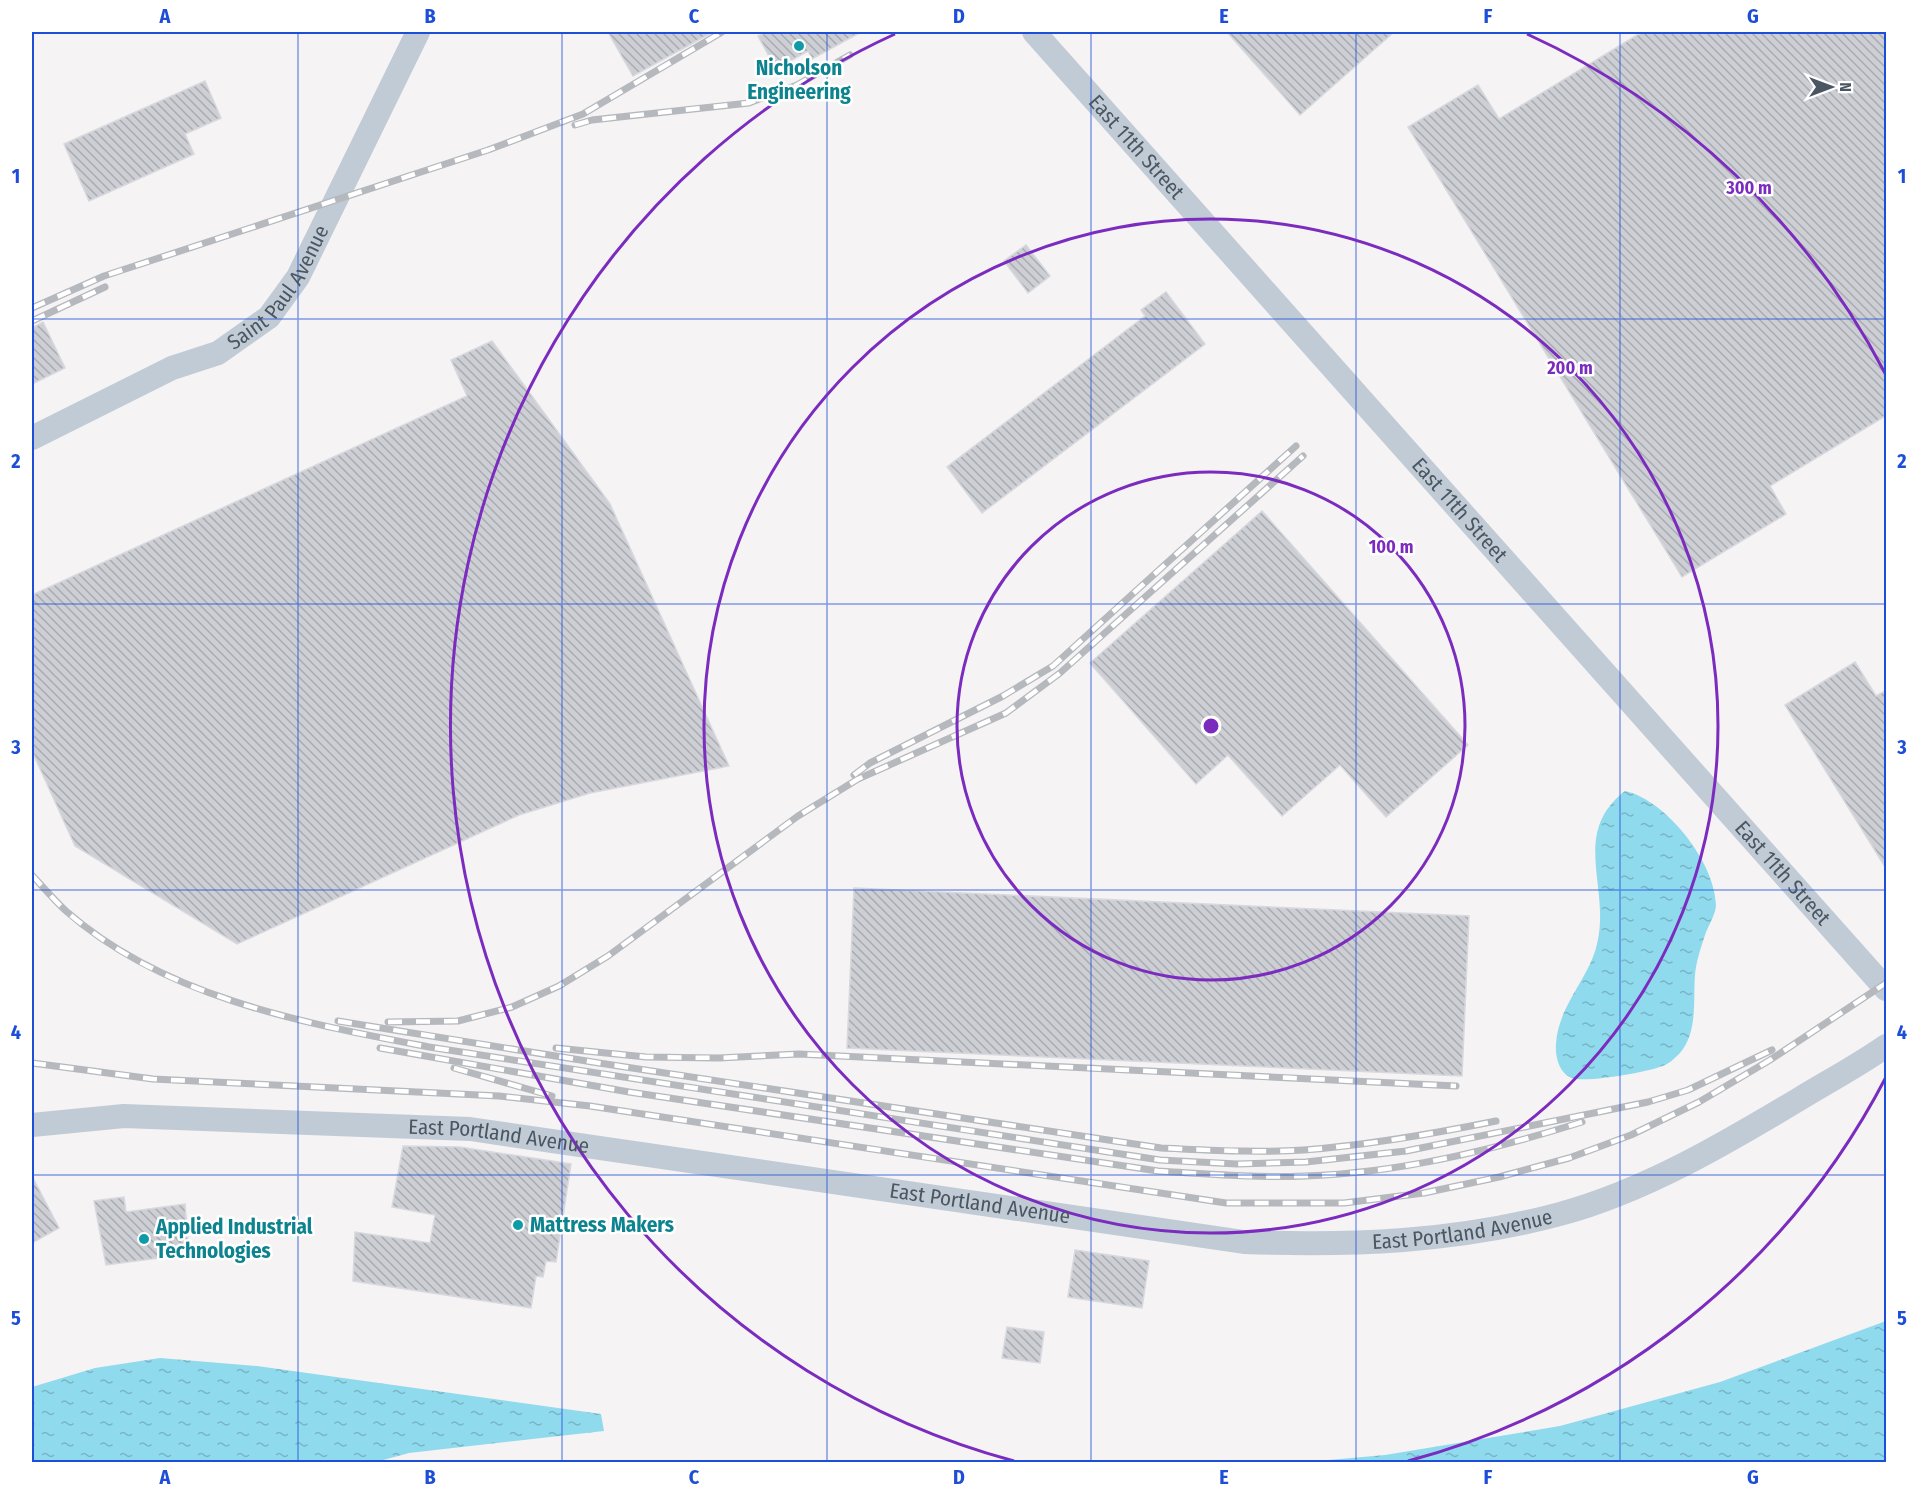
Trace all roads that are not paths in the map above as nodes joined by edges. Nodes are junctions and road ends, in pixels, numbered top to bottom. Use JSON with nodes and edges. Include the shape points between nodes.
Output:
{"nodes":[{"id":1,"x":418,"y":32,"type":"edge"},
{"id":2,"x":1034,"y":32,"type":"edge"},
{"id":3,"x":32,"y":438,"type":"edge"},
{"id":4,"x":1887,"y":989,"type":"edge"},
{"id":5,"x":1887,"y":1046,"type":"edge"},
{"id":6,"x":32,"y":1125,"type":"edge"}],
"edges":[{"from":1,"to":3,"type":"street","name":"Saint Paul Avenue","via":[[298,278],[269,317],[218,352],[172,368]]},
{"from":2,"to":4,"type":"street","name":"East 11th Street"},
{"from":5,"to":6,"type":"street","name":"East Portland Avenue","via":[[1702,1153],[1608,1198],[1561,1214],[1462,1234],[1343,1245],[1244,1242],[470,1129],[124,1116]]}]}
